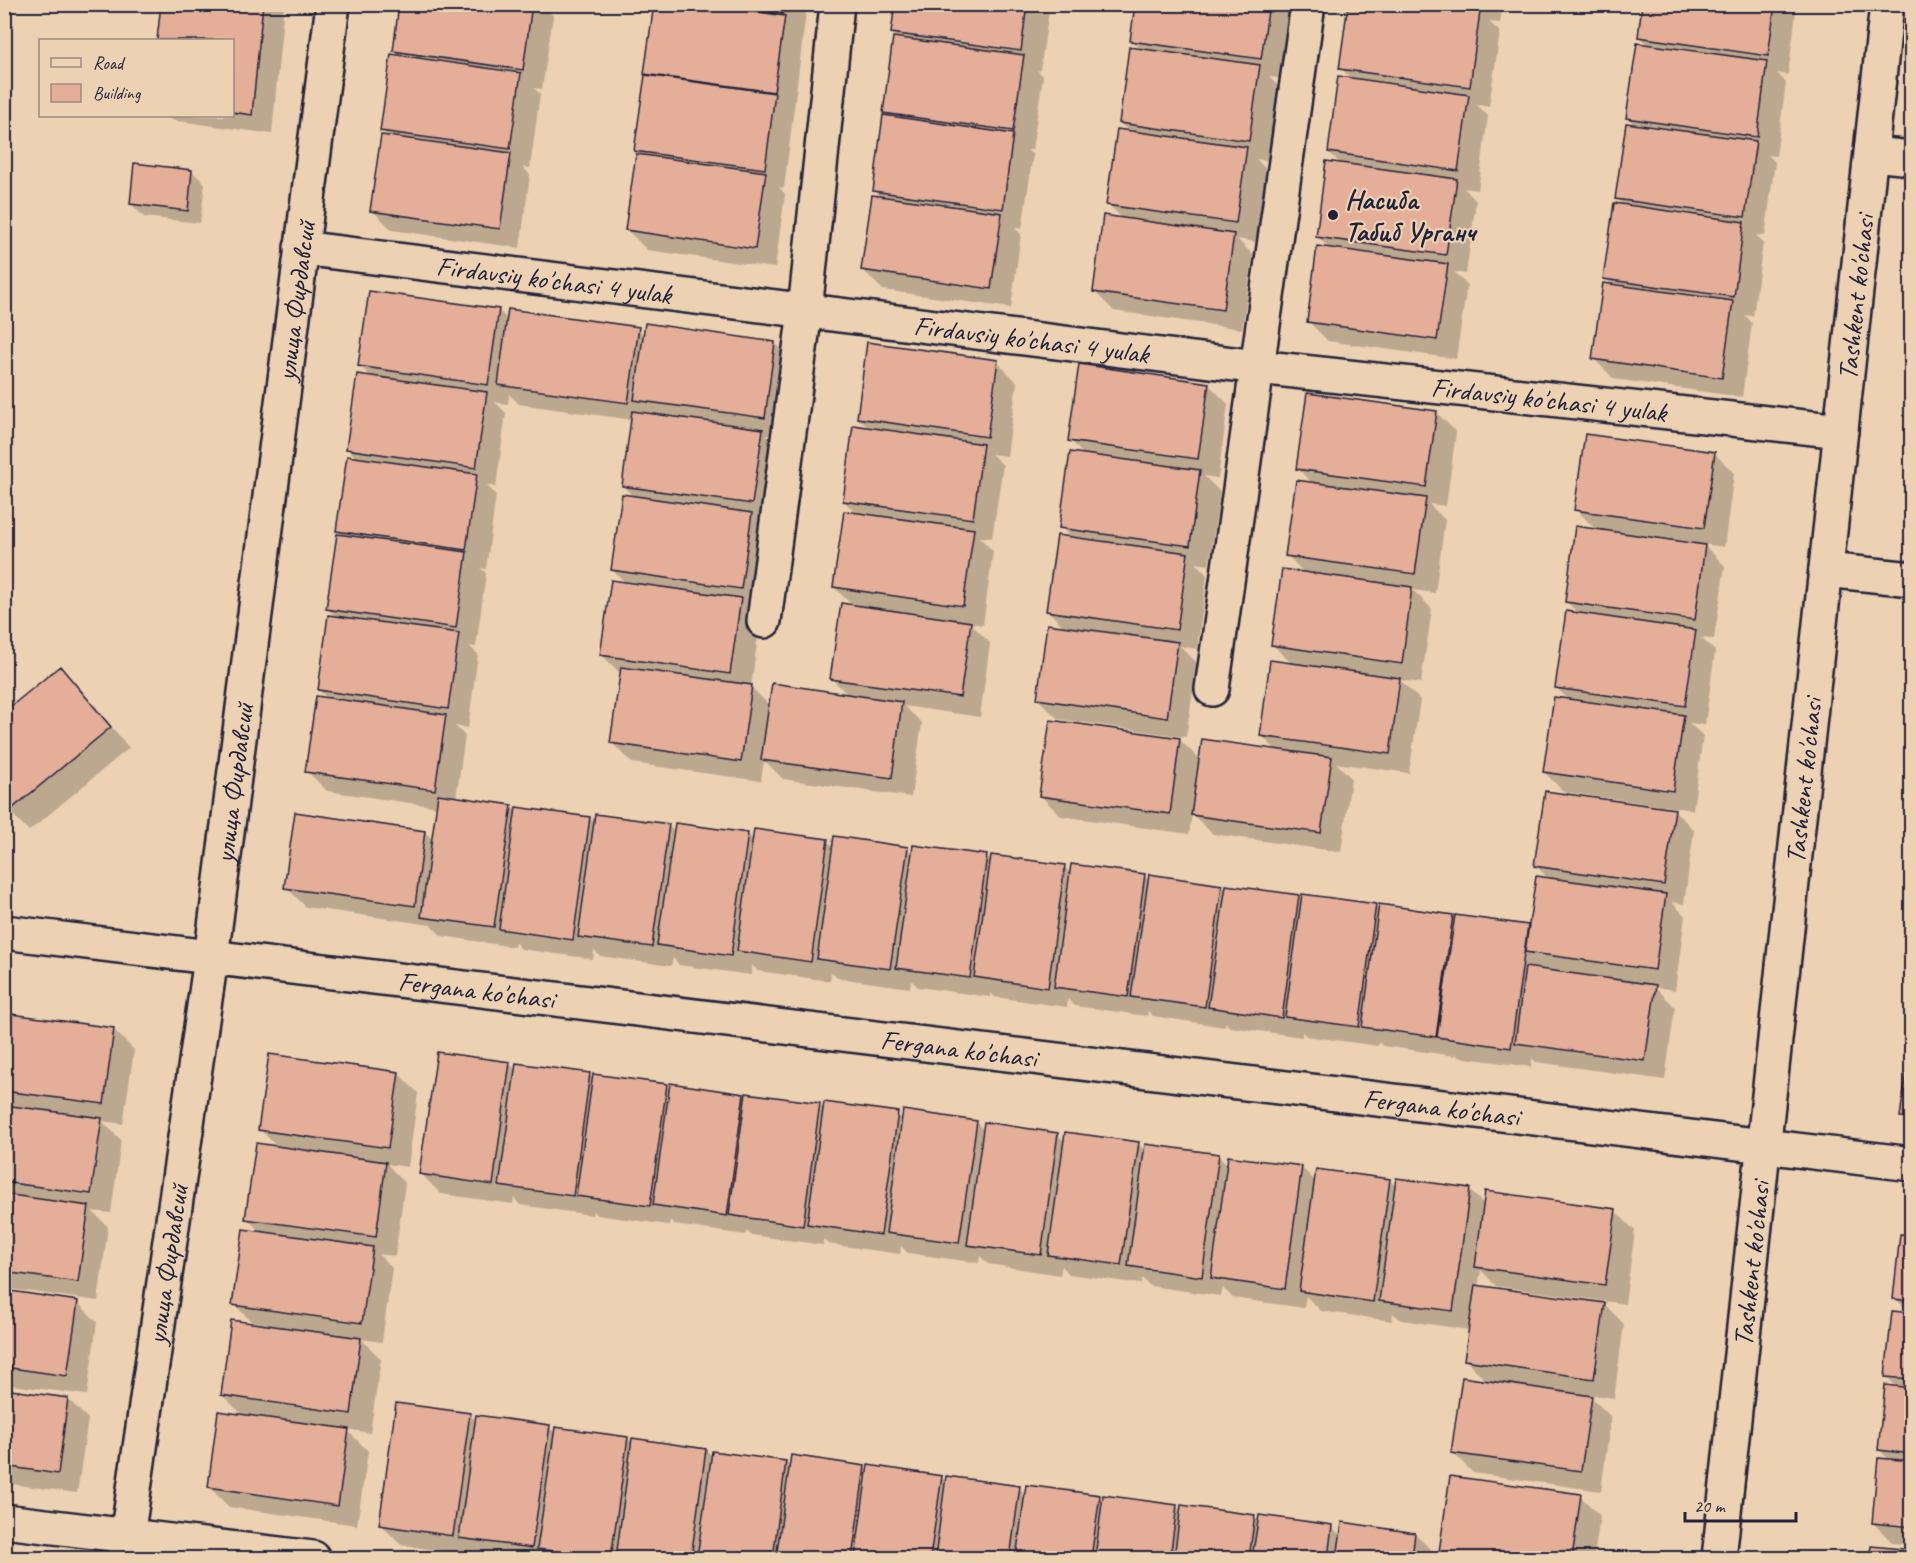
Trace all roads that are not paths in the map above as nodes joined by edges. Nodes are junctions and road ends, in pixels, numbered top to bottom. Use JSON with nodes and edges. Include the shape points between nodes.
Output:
{"nodes":[{"id":1,"x":333,"y":4,"type":"edge"},
{"id":2,"x":837,"y":4,"type":"edge"},
{"id":3,"x":1308,"y":4,"type":"edge"},
{"id":4,"x":1887,"y":4,"type":"edge"},
{"id":5,"x":1872,"y":154,"type":"junction"},
{"id":6,"x":1911,"y":158,"type":"edge"},
{"id":7,"x":302,"y":248,"type":"junction"},
{"id":8,"x":805,"y":311,"type":"junction"},
{"id":9,"x":1258,"y":367,"type":"junction"},
{"id":10,"x":1841,"y":431,"type":"junction"},
{"id":11,"x":1826,"y":570,"type":"junction"},
{"id":12,"x":1911,"y":579,"type":"edge"},
{"id":13,"x":764,"y":621,"type":"dead end"},
{"id":14,"x":1212,"y":689,"type":"dead end"},
{"id":15,"x":4,"y":932,"type":"edge"},
{"id":16,"x":211,"y":958,"type":"junction"},
{"id":17,"x":1764,"y":1147,"type":"junction"},
{"id":18,"x":1911,"y":1164,"type":"edge"},
{"id":19,"x":4,"y":1521,"type":"edge"},
{"id":20,"x":126,"y":1547,"type":"edge"},
{"id":21,"x":313,"y":1558,"type":"edge"},
{"id":22,"x":1719,"y":1558,"type":"edge"}],
"edges":[{"from":1,"to":7,"type":"street","name":"улица Фирдавсий"},
{"from":2,"to":8,"type":"street"},
{"from":3,"to":9,"type":"street"},
{"from":4,"to":5,"type":"street","name":"Tashkent ko'chasi"},
{"from":5,"to":6,"type":"street"},
{"from":5,"to":10,"type":"street","name":"Tashkent ko'chasi"},
{"from":7,"to":8,"type":"street","name":"Firdavsiy ko'chasi 4 yulak"},
{"from":7,"to":16,"type":"street","name":"улица Фирдавсий"},
{"from":8,"to":9,"type":"street","name":"Firdavsiy ko'chasi 4 yulak"},
{"from":8,"to":13,"type":"street"},
{"from":9,"to":10,"type":"street","name":"Firdavsiy ko'chasi 4 yulak"},
{"from":9,"to":14,"type":"street"},
{"from":10,"to":11,"type":"street","name":"Tashkent ko'chasi"},
{"from":11,"to":12,"type":"street"},
{"from":11,"to":17,"type":"street","name":"Tashkent ko'chasi"},
{"from":15,"to":16,"type":"street","name":"Fergana ko'chasi"},
{"from":16,"to":17,"type":"street","name":"Fergana ko'chasi"},
{"from":16,"to":20,"type":"street","name":"улица Фирдавсий"},
{"from":17,"to":18,"type":"street","name":"Fergana ko'chasi"},
{"from":17,"to":22,"type":"street","name":"Tashkent ko'chasi"},
{"from":19,"to":20,"type":"street"},
{"from":20,"to":21,"type":"street"}]}
